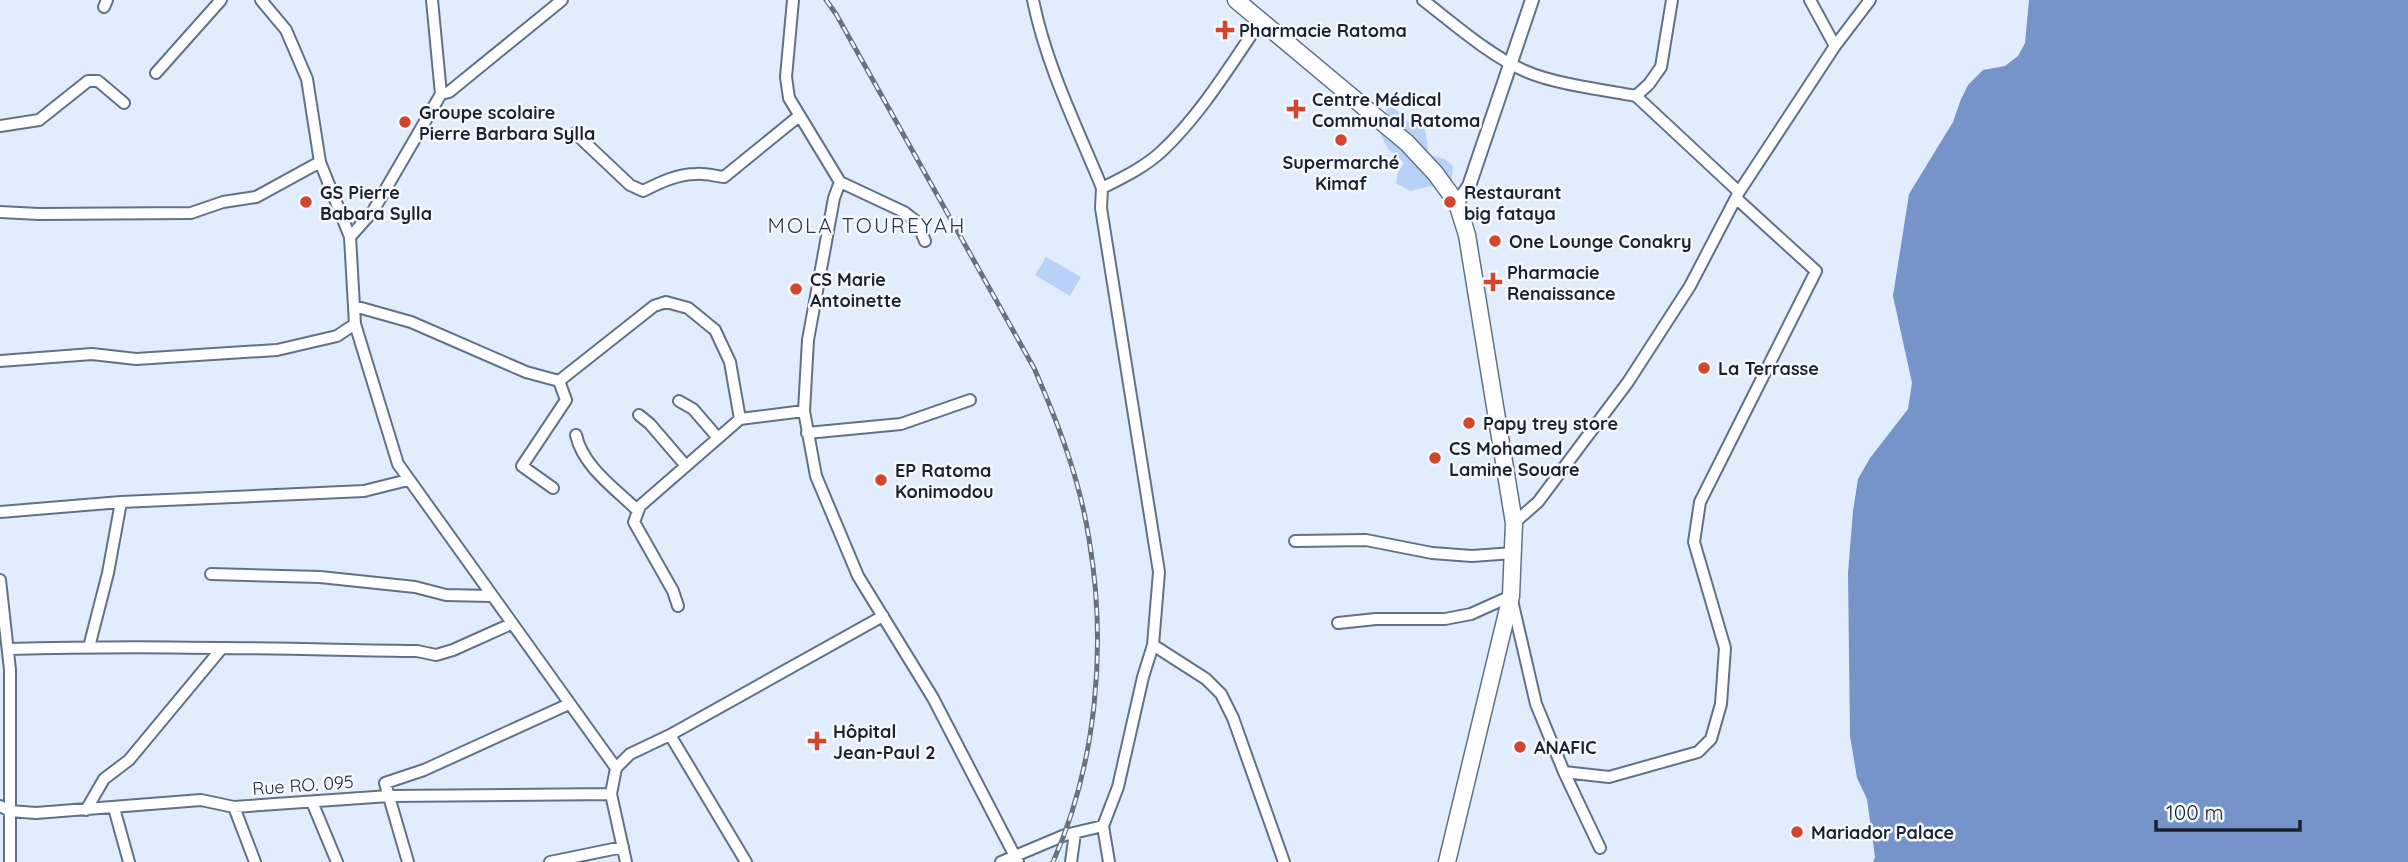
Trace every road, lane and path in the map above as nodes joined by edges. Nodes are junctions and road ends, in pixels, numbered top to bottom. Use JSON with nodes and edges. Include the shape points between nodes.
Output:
{"nodes":[{"id":1,"x":221,"y":0,"type":"edge"},
{"id":2,"x":261,"y":0,"type":"edge"},
{"id":3,"x":432,"y":0,"type":"edge"},
{"id":4,"x":562,"y":0,"type":"edge"},
{"id":5,"x":793,"y":0,"type":"edge"},
{"id":6,"x":1033,"y":0,"type":"edge"},
{"id":7,"x":1236,"y":0,"type":"edge"},
{"id":8,"x":1423,"y":0,"type":"edge"},
{"id":9,"x":1532,"y":0,"type":"edge"},
{"id":10,"x":1672,"y":0,"type":"edge"},
{"id":11,"x":1810,"y":0,"type":"edge"},
{"id":12,"x":1870,"y":0,"type":"edge"},
{"id":13,"x":1260,"y":22,"type":"junction"},
{"id":14,"x":1835,"y":46,"type":"junction"},
{"id":15,"x":1511,"y":64,"type":"junction"},
{"id":16,"x":156,"y":73,"type":"dead end"},
{"id":17,"x":441,"y":94,"type":"junction"},
{"id":18,"x":1636,"y":96,"type":"junction"},
{"id":19,"x":124,"y":103,"type":"dead end"},
{"id":20,"x":800,"y":116,"type":"junction"},
{"id":21,"x":0,"y":126,"type":"edge"},
{"id":22,"x":575,"y":133,"type":"dead end"},
{"id":23,"x":320,"y":162,"type":"junction"},
{"id":24,"x":840,"y":182,"type":"junction"},
{"id":25,"x":1102,"y":188,"type":"junction"},
{"id":26,"x":1738,"y":195,"type":"junction"},
{"id":27,"x":1457,"y":203,"type":"junction"},
{"id":28,"x":0,"y":212,"type":"edge"},
{"id":29,"x":350,"y":237,"type":"junction"},
{"id":30,"x":925,"y":241,"type":"dead end"},
{"id":31,"x":354,"y":306,"type":"junction"},
{"id":32,"x":355,"y":324,"type":"junction"},
{"id":33,"x":0,"y":361,"type":"edge"},
{"id":34,"x":559,"y":381,"type":"junction"},
{"id":35,"x":970,"y":400,"type":"dead end"},
{"id":36,"x":679,"y":401,"type":"dead end"},
{"id":37,"x":804,"y":411,"type":"junction"},
{"id":38,"x":639,"y":415,"type":"dead end"},
{"id":39,"x":740,"y":419,"type":"junction"},
{"id":40,"x":807,"y":433,"type":"junction"},
{"id":41,"x":576,"y":435,"type":"dead end"},
{"id":42,"x":718,"y":438,"type":"junction"},
{"id":43,"x":686,"y":466,"type":"junction"},
{"id":44,"x":408,"y":481,"type":"junction"},
{"id":45,"x":553,"y":488,"type":"dead end"},
{"id":46,"x":121,"y":502,"type":"junction"},
{"id":47,"x":639,"y":511,"type":"junction"},
{"id":48,"x":0,"y":512,"type":"edge"},
{"id":49,"x":1514,"y":523,"type":"junction"},
{"id":50,"x":1296,"y":541,"type":"dead end"},
{"id":51,"x":1513,"y":552,"type":"junction"},
{"id":52,"x":211,"y":575,"type":"dead end"},
{"id":53,"x":0,"y":580,"type":"edge"},
{"id":54,"x":491,"y":596,"type":"junction"},
{"id":55,"x":1511,"y":596,"type":"junction"},
{"id":56,"x":678,"y":606,"type":"dead end"},
{"id":57,"x":883,"y":617,"type":"junction"},
{"id":58,"x":1338,"y":623,"type":"dead end"},
{"id":59,"x":511,"y":624,"type":"junction"},
{"id":60,"x":1153,"y":645,"type":"junction"},
{"id":61,"x":89,"y":647,"type":"junction"},
{"id":62,"x":222,"y":648,"type":"junction"},
{"id":63,"x":9,"y":649,"type":"junction"},
{"id":64,"x":0,"y":663,"type":"edge"},
{"id":65,"x":10,"y":670,"type":"junction"},
{"id":66,"x":569,"y":704,"type":"junction"},
{"id":67,"x":670,"y":735,"type":"junction"},
{"id":68,"x":616,"y":768,"type":"junction"},
{"id":69,"x":1564,"y":772,"type":"junction"},
{"id":70,"x":611,"y":793,"type":"junction"},
{"id":71,"x":389,"y":796,"type":"junction"},
{"id":72,"x":312,"y":802,"type":"junction"},
{"id":73,"x":234,"y":807,"type":"junction"},
{"id":74,"x":5,"y":808,"type":"edge"},
{"id":75,"x":114,"y":808,"type":"junction"},
{"id":76,"x":86,"y":810,"type":"junction"},
{"id":77,"x":1102,"y":826,"type":"junction"},
{"id":78,"x":1075,"y":834,"type":"junction"},
{"id":79,"x":623,"y":847,"type":"junction"},
{"id":80,"x":1600,"y":849,"type":"dead end"},
{"id":81,"x":1016,"y":859,"type":"edge"},
{"id":82,"x":10,"y":862,"type":"edge"},
{"id":83,"x":129,"y":862,"type":"edge"},
{"id":84,"x":255,"y":862,"type":"edge"},
{"id":85,"x":337,"y":862,"type":"edge"},
{"id":86,"x":408,"y":862,"type":"edge"},
{"id":87,"x":550,"y":862,"type":"edge"},
{"id":88,"x":626,"y":862,"type":"edge"},
{"id":89,"x":746,"y":862,"type":"edge"},
{"id":90,"x":1001,"y":862,"type":"edge"},
{"id":91,"x":1071,"y":862,"type":"edge"},
{"id":92,"x":1109,"y":862,"type":"edge"},
{"id":93,"x":1284,"y":862,"type":"edge"},
{"id":94,"x":1447,"y":862,"type":"edge"}],
"edges":[{"from":1,"to":16,"type":"street"},
{"from":2,"to":23,"type":"street","via":[[286,30],[307,79]]},
{"from":3,"to":17,"type":"street"},
{"from":4,"to":17,"type":"street"},
{"from":5,"to":20,"type":"street","via":[[786,77],[789,99]]},
{"from":6,"to":25,"type":"street","via":[[1047,52]]},
{"from":7,"to":13,"type":"main road"},
{"from":8,"to":15,"type":"street"},
{"from":9,"to":15,"type":"street"},
{"from":10,"to":18,"type":"street","via":[[1661,67]]},
{"from":11,"to":14,"type":"street"},
{"from":12,"to":14,"type":"street"},
{"from":13,"to":25,"type":"street","via":[[1207,100],[1161,152]]},
{"from":13,"to":27,"type":"main road","via":[[1407,143]]},
{"from":14,"to":26,"type":"street"},
{"from":15,"to":18,"type":"street","via":[[1585,87]]},
{"from":15,"to":27,"type":"street","via":[[1469,186]]},
{"from":17,"to":29,"type":"street","via":[[373,211]]},
{"from":18,"to":26,"type":"street"},
{"from":19,"to":21,"type":"street","via":[[94,79],[39,120]]},
{"from":20,"to":22,"type":"street","via":[[724,177],[686,175],[643,191],[630,185]]},
{"from":20,"to":24,"type":"street"},
{"from":23,"to":28,"type":"street","via":[[256,197],[191,213]]},
{"from":23,"to":29,"type":"street"},
{"from":24,"to":30,"type":"street","via":[[904,212],[917,222]]},
{"from":24,"to":37,"type":"street","via":[[808,340]]},
{"from":25,"to":60,"type":"street","via":[[1101,208],[1159,572]]},
{"from":26,"to":49,"type":"street","via":[[1690,286],[1628,382],[1538,502]]},
{"from":26,"to":69,"type":"street","via":[[1816,271],[1700,502],[1694,542],[1725,648],[1721,704],[1711,739],[1698,752],[1609,777]]},
{"from":27,"to":49,"type":"main road","via":[[1467,235]]},
{"from":29,"to":31,"type":"street"},
{"from":31,"to":32,"type":"street"},
{"from":31,"to":34,"type":"street","via":[[411,322],[526,372]]},
{"from":32,"to":33,"type":"street","via":[[337,336],[277,350]]},
{"from":32,"to":44,"type":"street","via":[[398,464]]},
{"from":34,"to":39,"type":"street","via":[[654,306],[666,302],[688,308],[715,330],[730,362]]},
{"from":34,"to":45,"type":"street","via":[[566,400],[522,466]]},
{"from":35,"to":40,"type":"street","via":[[901,425]]},
{"from":36,"to":42,"type":"street","via":[[693,409]]},
{"from":37,"to":39,"type":"street"},
{"from":37,"to":40,"type":"street"},
{"from":38,"to":43,"type":"street"},
{"from":39,"to":42,"type":"street"},
{"from":40,"to":57,"type":"street","via":[[816,476],[838,530]]},
{"from":41,"to":47,"type":"street","via":[[578,446],[607,483]]},
{"from":42,"to":43,"type":"street"},
{"from":43,"to":47,"type":"street"},
{"from":44,"to":46,"type":"street","via":[[364,491]]},
{"from":44,"to":54,"type":"street"},
{"from":46,"to":48,"type":"street"},
{"from":46,"to":61,"type":"street"},
{"from":47,"to":56,"type":"street","via":[[634,522]]},
{"from":49,"to":51,"type":"main road"},
{"from":50,"to":51,"type":"street","via":[[1366,540],[1472,556]]},
{"from":51,"to":55,"type":"main road"},
{"from":52,"to":54,"type":"street","via":[[320,577],[415,587],[446,595]]},
{"from":53,"to":63,"type":"street"},
{"from":54,"to":59,"type":"street"},
{"from":55,"to":58,"type":"street","via":[[1471,614],[1445,619]]},
{"from":55,"to":69,"type":"street","via":[[1536,704]]},
{"from":55,"to":94,"type":"main road"},
{"from":57,"to":67,"type":"street"},
{"from":57,"to":81,"type":"street","via":[[933,698]]},
{"from":59,"to":62,"type":"street","via":[[436,654]]},
{"from":59,"to":66,"type":"street"},
{"from":60,"to":77,"type":"street","via":[[1118,788]]},
{"from":60,"to":93,"type":"street","via":[[1221,694]]},
{"from":61,"to":62,"type":"street"},
{"from":61,"to":63,"type":"street"},
{"from":62,"to":76,"type":"street","via":[[130,760],[104,779]]},
{"from":63,"to":65,"type":"street"},
{"from":64,"to":65,"type":"street"},
{"from":65,"to":74,"type":"street"},
{"from":66,"to":68,"type":"street"},
{"from":66,"to":71,"type":"street","via":[[385,783]]},
{"from":67,"to":68,"type":"street","via":[[630,754]]},
{"from":67,"to":89,"type":"street"},
{"from":68,"to":70,"type":"street"},
{"from":69,"to":80,"type":"street"},
{"from":70,"to":71,"type":"street","name":"Rue RO. 095"},
{"from":70,"to":79,"type":"street"},
{"from":71,"to":72,"type":"street","name":"Rue RO. 095"},
{"from":71,"to":86,"type":"street"},
{"from":72,"to":73,"type":"street","name":"Rue RO. 095"},
{"from":72,"to":85,"type":"street"},
{"from":73,"to":75,"type":"street","name":"Rue RO. 095","via":[[201,800]]},
{"from":73,"to":84,"type":"street"},
{"from":74,"to":76,"type":"street","name":"Rue RO. 095","via":[[36,813]]},
{"from":74,"to":82,"type":"street"},
{"from":75,"to":76,"type":"street","name":"Rue RO. 095"},
{"from":75,"to":83,"type":"street"},
{"from":77,"to":78,"type":"street"},
{"from":77,"to":92,"type":"street"},
{"from":78,"to":81,"type":"street"},
{"from":78,"to":91,"type":"street"},
{"from":79,"to":87,"type":"street"},
{"from":79,"to":88,"type":"street"},
{"from":81,"to":90,"type":"street"}]}
